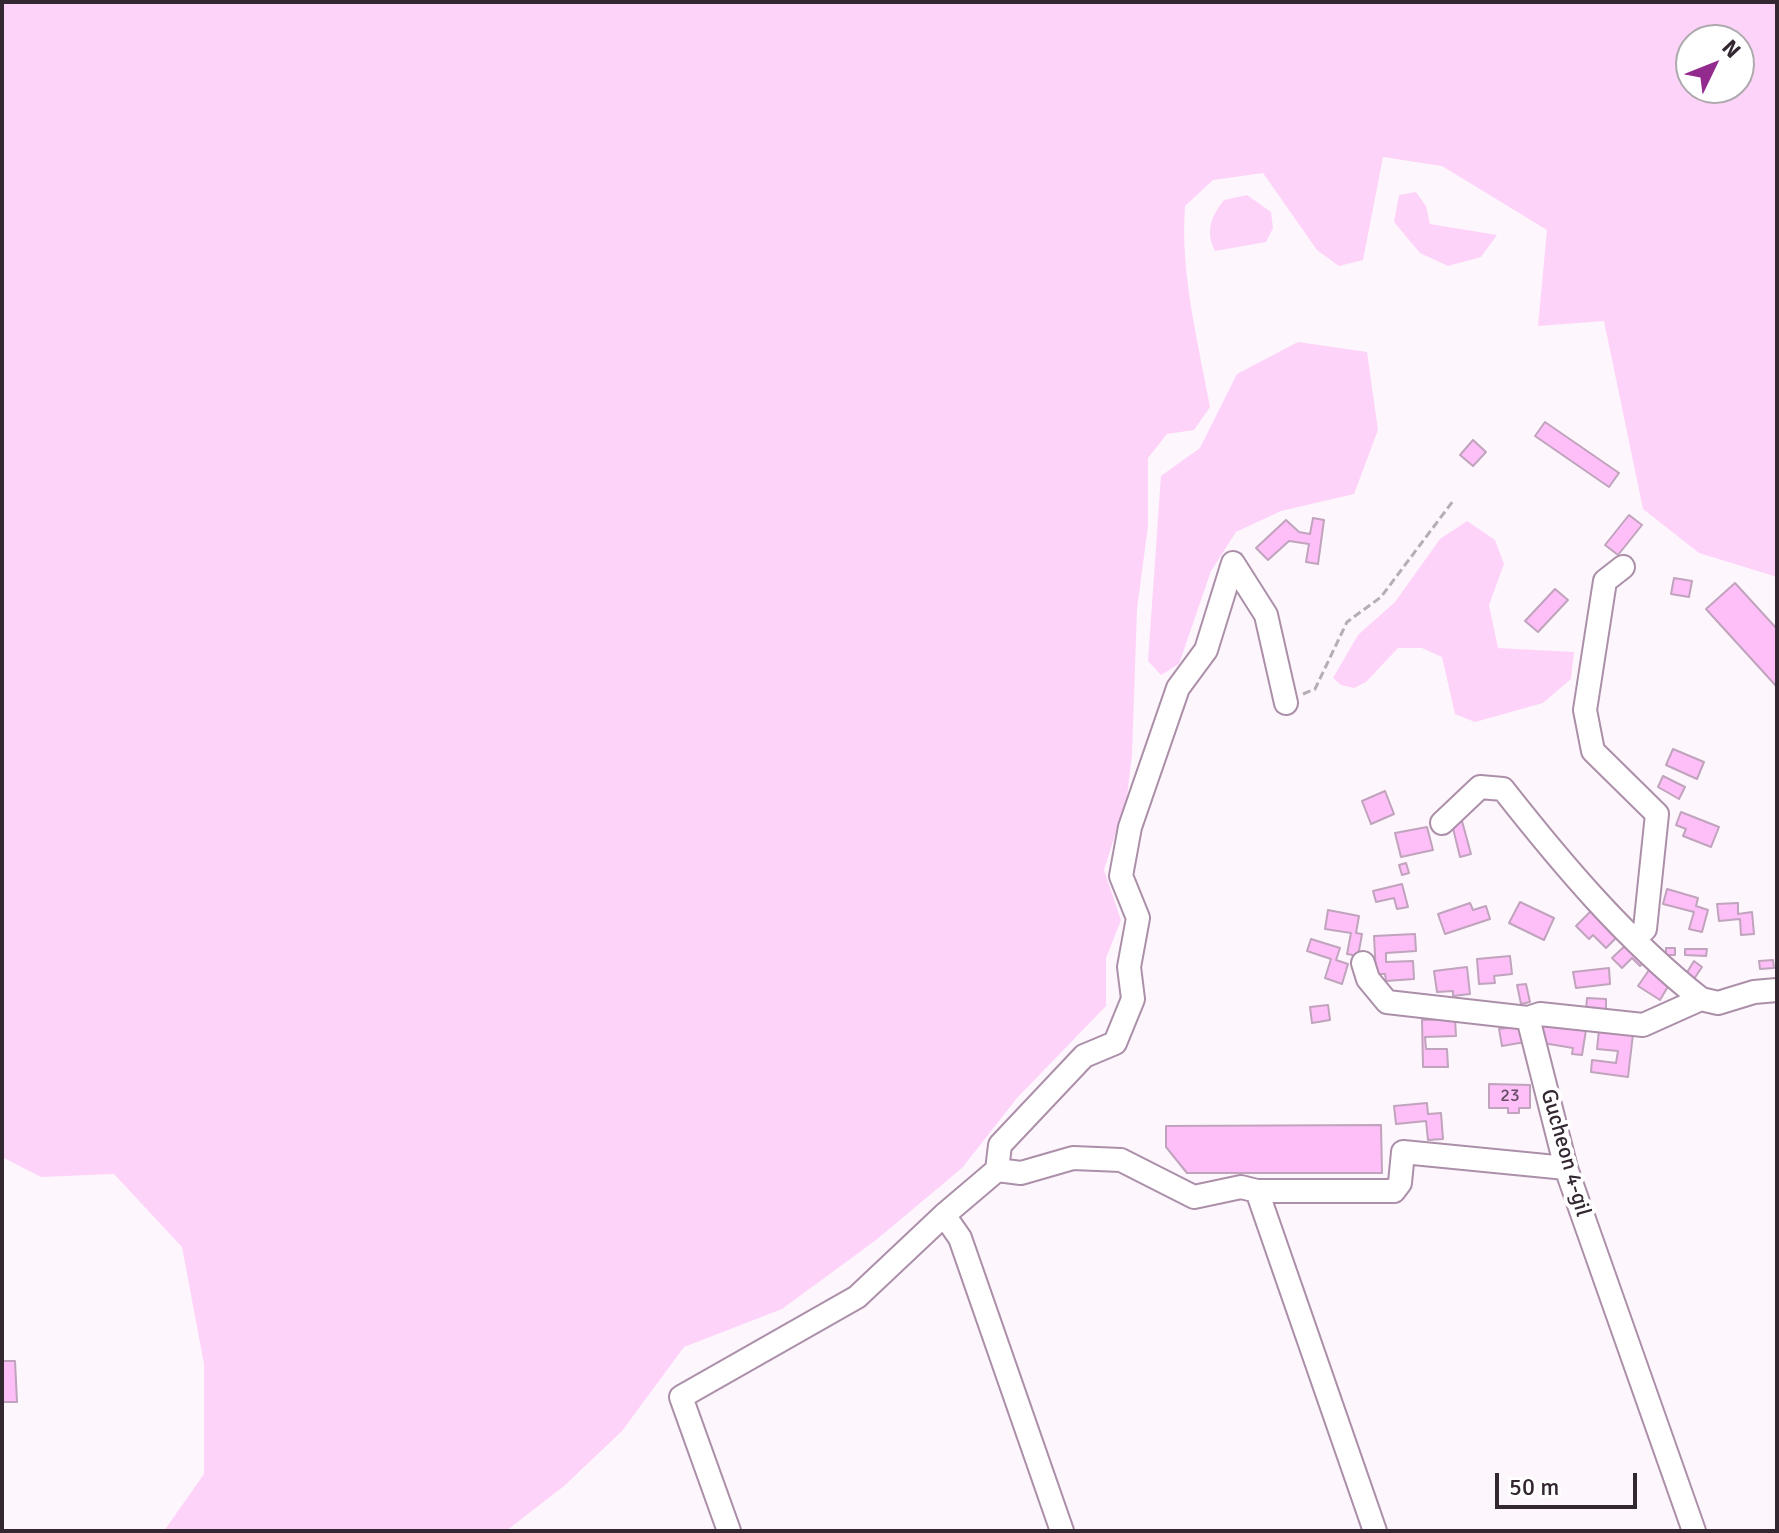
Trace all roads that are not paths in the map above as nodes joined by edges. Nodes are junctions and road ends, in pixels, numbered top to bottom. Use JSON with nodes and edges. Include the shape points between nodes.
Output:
{"nodes":[{"id":1,"x":1623,"y":567,"type":"dead end"},
{"id":2,"x":1286,"y":703,"type":"road end"},
{"id":3,"x":1442,"y":823,"type":"dead end"},
{"id":4,"x":1634,"y":939,"type":"junction"},
{"id":5,"x":1363,"y":963,"type":"dead end"},
{"id":6,"x":1777,"y":990,"type":"edge"},
{"id":7,"x":1701,"y":999,"type":"junction"},
{"id":8,"x":1528,"y":1018,"type":"junction"},
{"id":9,"x":1566,"y":1168,"type":"junction"},
{"id":10,"x":997,"y":1170,"type":"junction"},
{"id":11,"x":1257,"y":1191,"type":"junction"},
{"id":12,"x":944,"y":1215,"type":"junction"},
{"id":13,"x":729,"y":1531,"type":"edge"},
{"id":14,"x":1062,"y":1531,"type":"edge"},
{"id":15,"x":1375,"y":1531,"type":"edge"},
{"id":16,"x":1694,"y":1531,"type":"edge"}],
"edges":[{"from":1,"to":4,"type":"lane","via":[[1605,581],[1585,710],[1593,751],[1657,814],[1645,929]]},
{"from":2,"to":10,"type":"lane","via":[[1266,615],[1233,563],[1206,650],[1178,688],[1130,827],[1121,876],[1138,918],[1129,967],[1133,999],[1115,1043],[1084,1056],[1000,1145]]},
{"from":3,"to":4,"type":"lane","via":[[1480,787],[1503,789],[1549,848]]},
{"from":4,"to":7,"type":"lane"},
{"from":5,"to":8,"type":"lane","via":[[1368,979],[1387,1002]]},
{"from":6,"to":7,"type":"lane","via":[[1718,1003]]},
{"from":7,"to":8,"type":"lane","via":[[1643,1025],[1540,1014]]},
{"from":8,"to":9,"type":"lane","name":"Gucheon 4-gil"},
{"from":9,"to":11,"type":"lane","via":[[1403,1152],[1400,1183],[1394,1191]]},
{"from":9,"to":16,"type":"lane","name":"Gucheon 4-gil"},
{"from":10,"to":11,"type":"lane","via":[[1021,1173],[1073,1158],[1121,1160],[1194,1197],[1241,1187]]},
{"from":10,"to":12,"type":"lane"},
{"from":11,"to":15,"type":"lane"},
{"from":12,"to":13,"type":"lane","via":[[857,1297],[681,1397]]},
{"from":12,"to":14,"type":"lane","via":[[960,1238]]}]}
